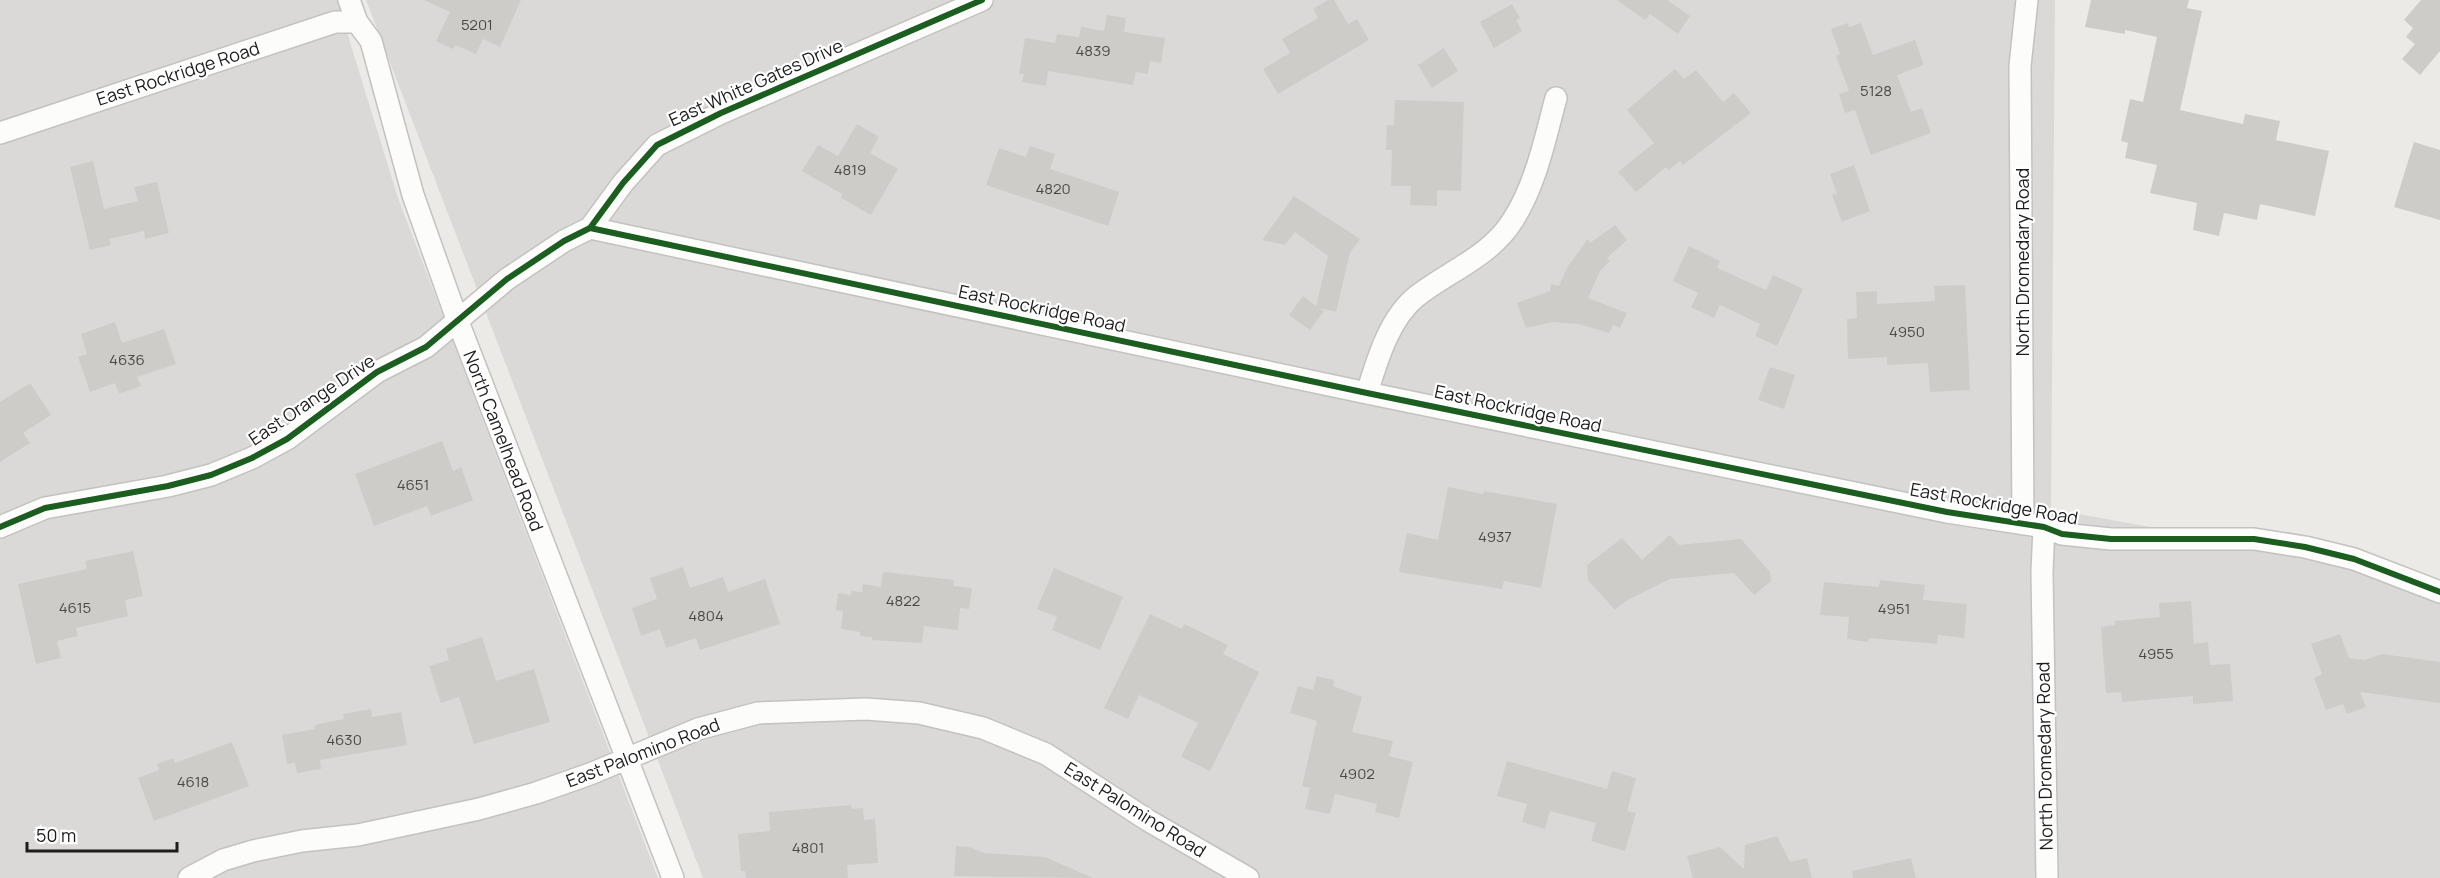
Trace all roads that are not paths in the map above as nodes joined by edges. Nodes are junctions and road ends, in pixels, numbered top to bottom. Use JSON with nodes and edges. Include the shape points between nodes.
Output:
{"nodes":[{"id":1,"x":349,"y":0,"type":"edge"},
{"id":2,"x":982,"y":0,"type":"edge"},
{"id":3,"x":2027,"y":0,"type":"edge"},
{"id":4,"x":357,"y":22,"type":"junction"},
{"id":5,"x":1556,"y":98,"type":"dead end"},
{"id":6,"x":0,"y":133,"type":"edge"},
{"id":7,"x":590,"y":228,"type":"junction"},
{"id":8,"x":457,"y":319,"type":"junction"},
{"id":9,"x":1367,"y":393,"type":"junction"},
{"id":10,"x":2034,"y":525,"type":"junction"},
{"id":11,"x":0,"y":526,"type":"edge"},
{"id":12,"x":2440,"y":592,"type":"edge"},
{"id":13,"x":625,"y":757,"type":"junction"},
{"id":14,"x":189,"y":878,"type":"edge"},
{"id":15,"x":673,"y":878,"type":"edge"},
{"id":16,"x":1248,"y":878,"type":"edge"},
{"id":17,"x":2047,"y":878,"type":"edge"}],
"edges":[{"from":1,"to":4,"type":"street","name":"North Camelhead Road"},
{"from":2,"to":7,"type":"street","name":"East White Gates Drive","via":[[721,112],[657,145]]},
{"from":3,"to":10,"type":"street","name":"North Dromedary Road","via":[[2020,66]]},
{"from":4,"to":6,"type":"street","name":"East Rockridge Road","via":[[335,22]]},
{"from":4,"to":8,"type":"street","name":"North Camelhead Road","via":[[371,41],[413,195]]},
{"from":5,"to":9,"type":"street","via":[[1540,157],[1513,220],[1492,244],[1415,297],[1398,317]]},
{"from":7,"to":8,"type":"street","name":"East White Gates Drive","via":[[507,279]]},
{"from":7,"to":9,"type":"street","name":"East Rockridge Road"},
{"from":8,"to":11,"type":"street","name":"East Orange Drive","via":[[426,347],[377,372],[287,439],[252,458],[211,475],[45,508]]},
{"from":8,"to":13,"type":"street","name":"North Camelhead Road"},
{"from":9,"to":10,"type":"street","name":"East Rockridge Road","via":[[1947,512]]},
{"from":10,"to":12,"type":"street","name":"East Rockridge Road","via":[[2062,534],[2111,539],[2243,539],[2305,547],[2354,559]]},
{"from":10,"to":17,"type":"street","name":"North Dromedary Road","via":[[2042,572]]},
{"from":13,"to":14,"type":"street","name":"East Palomino Road","via":[[579,777],[479,809],[358,835],[253,851],[223,860]]},
{"from":13,"to":15,"type":"street","name":"North Camelhead Road"},
{"from":13,"to":16,"type":"street","name":"East Palomino Road","via":[[698,729],[758,714],[866,708],[919,713],[983,728],[1046,754],[1149,821]]}]}
